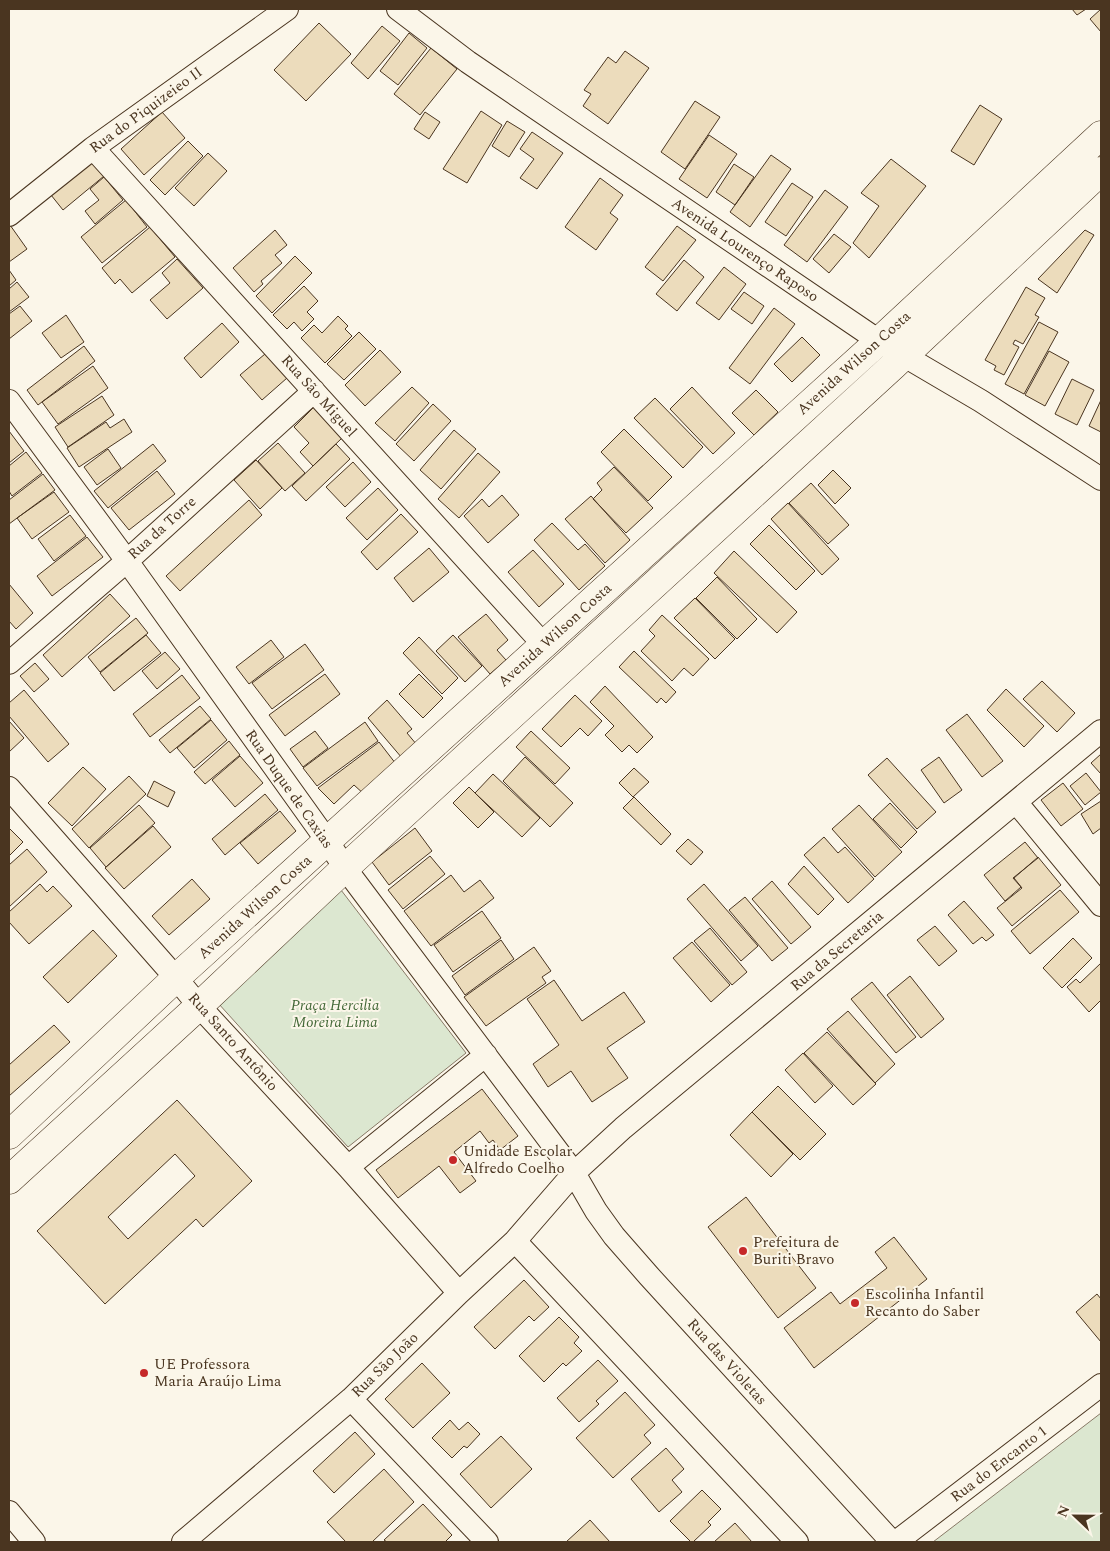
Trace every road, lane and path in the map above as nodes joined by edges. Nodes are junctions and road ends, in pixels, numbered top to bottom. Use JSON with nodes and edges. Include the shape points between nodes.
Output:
{"nodes":[{"id":1,"x":287,"y":9,"type":"edge"},
{"id":2,"x":398,"y":9,"type":"edge"},
{"id":3,"x":1101,"y":136,"type":"edge"},
{"id":4,"x":93,"y":148,"type":"junction"},
{"id":5,"x":1101,"y":171,"type":"edge"},
{"id":6,"x":9,"y":215,"type":"edge"},
{"id":7,"x":879,"y":341,"type":"junction"},
{"id":8,"x":905,"y":356,"type":"junction"},
{"id":9,"x":314,"y":391,"type":"junction"},
{"id":10,"x":9,"y":402,"type":"edge"},
{"id":11,"x":1101,"y":479,"type":"edge"},
{"id":12,"x":127,"y":560,"type":"junction"},
{"id":13,"x":544,"y":645,"type":"junction"},
{"id":14,"x":9,"y":663,"type":"edge"},
{"id":15,"x":1101,"y":731,"type":"edge"},
{"id":16,"x":9,"y":788,"type":"edge"},
{"id":17,"x":1016,"y":802,"type":"junction"},
{"id":18,"x":328,"y":842,"type":"junction"},
{"id":19,"x":345,"y":868,"type":"junction"},
{"id":20,"x":1101,"y":905,"type":"edge"},
{"id":21,"x":176,"y":978,"type":"junction"},
{"id":22,"x":199,"y":1006,"type":"junction"},
{"id":23,"x":486,"y":1055,"type":"junction"},
{"id":24,"x":9,"y":1135,"type":"edge"},
{"id":25,"x":348,"y":1167,"type":"junction"},
{"id":26,"x":574,"y":1173,"type":"junction"},
{"id":27,"x":9,"y":1180,"type":"edge"},
{"id":28,"x":515,"y":1241,"type":"junction"},
{"id":29,"x":459,"y":1292,"type":"junction"},
{"id":30,"x":1101,"y":1385,"type":"edge"},
{"id":31,"x":350,"y":1399,"type":"junction"},
{"id":32,"x":9,"y":1512,"type":"edge"},
{"id":33,"x":34,"y":1542,"type":"edge"},
{"id":34,"x":183,"y":1542,"type":"edge"},
{"id":35,"x":487,"y":1542,"type":"edge"},
{"id":36,"x":796,"y":1542,"type":"edge"},
{"id":37,"x":892,"y":1542,"type":"edge"},
{"id":38,"x":896,"y":1542,"type":"edge"}],
"edges":[{"from":1,"to":4,"type":"street","name":"Rua do Piquizeieo II"},
{"from":2,"to":7,"type":"street","name":"Avenida Lourenço Raposo","via":[[468,62]]},
{"from":3,"to":7,"type":"street","name":"Avenida Wilson Costa"},
{"from":4,"to":6,"type":"street","name":"Rua do Piquizeieo II"},
{"from":4,"to":9,"type":"street","name":"Rua São Miguel"},
{"from":5,"to":8,"type":"street"},
{"from":7,"to":8,"type":"street","name":"Avenida Lourenço Raposo"},
{"from":7,"to":13,"type":"street","name":"Avenida Wilson Costa"},
{"from":8,"to":11,"type":"street","name":"Avenida Lourenço Raposo"},
{"from":8,"to":19,"type":"street"},
{"from":9,"to":12,"type":"street","name":"Rua da Torre"},
{"from":9,"to":13,"type":"street","name":"Rua São Miguel"},
{"from":10,"to":12,"type":"street","name":"Rua Duque de Caxias"},
{"from":12,"to":14,"type":"street","name":"Rua da Torre"},
{"from":12,"to":18,"type":"street","name":"Rua Duque de Caxias"},
{"from":13,"to":18,"type":"street","name":"Avenida Wilson Costa"},
{"from":15,"to":17,"type":"street","name":"Rua da Secretaria"},
{"from":16,"to":21,"type":"street","name":"Rua Santo Antônio"},
{"from":17,"to":20,"type":"street"},
{"from":17,"to":26,"type":"street","name":"Rua da Secretaria"},
{"from":18,"to":19,"type":"street","name":"Rua Duque de Caxias"},
{"from":18,"to":21,"type":"street","name":"Avenida Wilson Costa"},
{"from":19,"to":22,"type":"street"},
{"from":19,"to":23,"type":"street","name":"Rua Duque de Caxias"},
{"from":21,"to":22,"type":"street","name":"Rua Santo Antônio"},
{"from":21,"to":24,"type":"street","name":"Avenida Wilson Costa"},
{"from":22,"to":25,"type":"street","name":"Rua Santo Antônio"},
{"from":22,"to":27,"type":"street"},
{"from":23,"to":25,"type":"street"},
{"from":23,"to":26,"type":"street","name":"Rua Duque de Caxias"},
{"from":25,"to":29,"type":"street","name":"Rua Santo Antônio"},
{"from":26,"to":28,"type":"street","name":"Rua São João"},
{"from":26,"to":37,"type":"street","name":"Rua das Violetas","via":[[596,1211],[648,1276]]},
{"from":28,"to":29,"type":"street","name":"Rua São João"},
{"from":28,"to":36,"type":"street"},
{"from":29,"to":31,"type":"street","name":"Rua São João"},
{"from":30,"to":38,"type":"street","name":"Rua do Encanto 1"},
{"from":31,"to":34,"type":"street","name":"Rua São João"},
{"from":31,"to":35,"type":"street"},
{"from":32,"to":33,"type":"street"}]}
